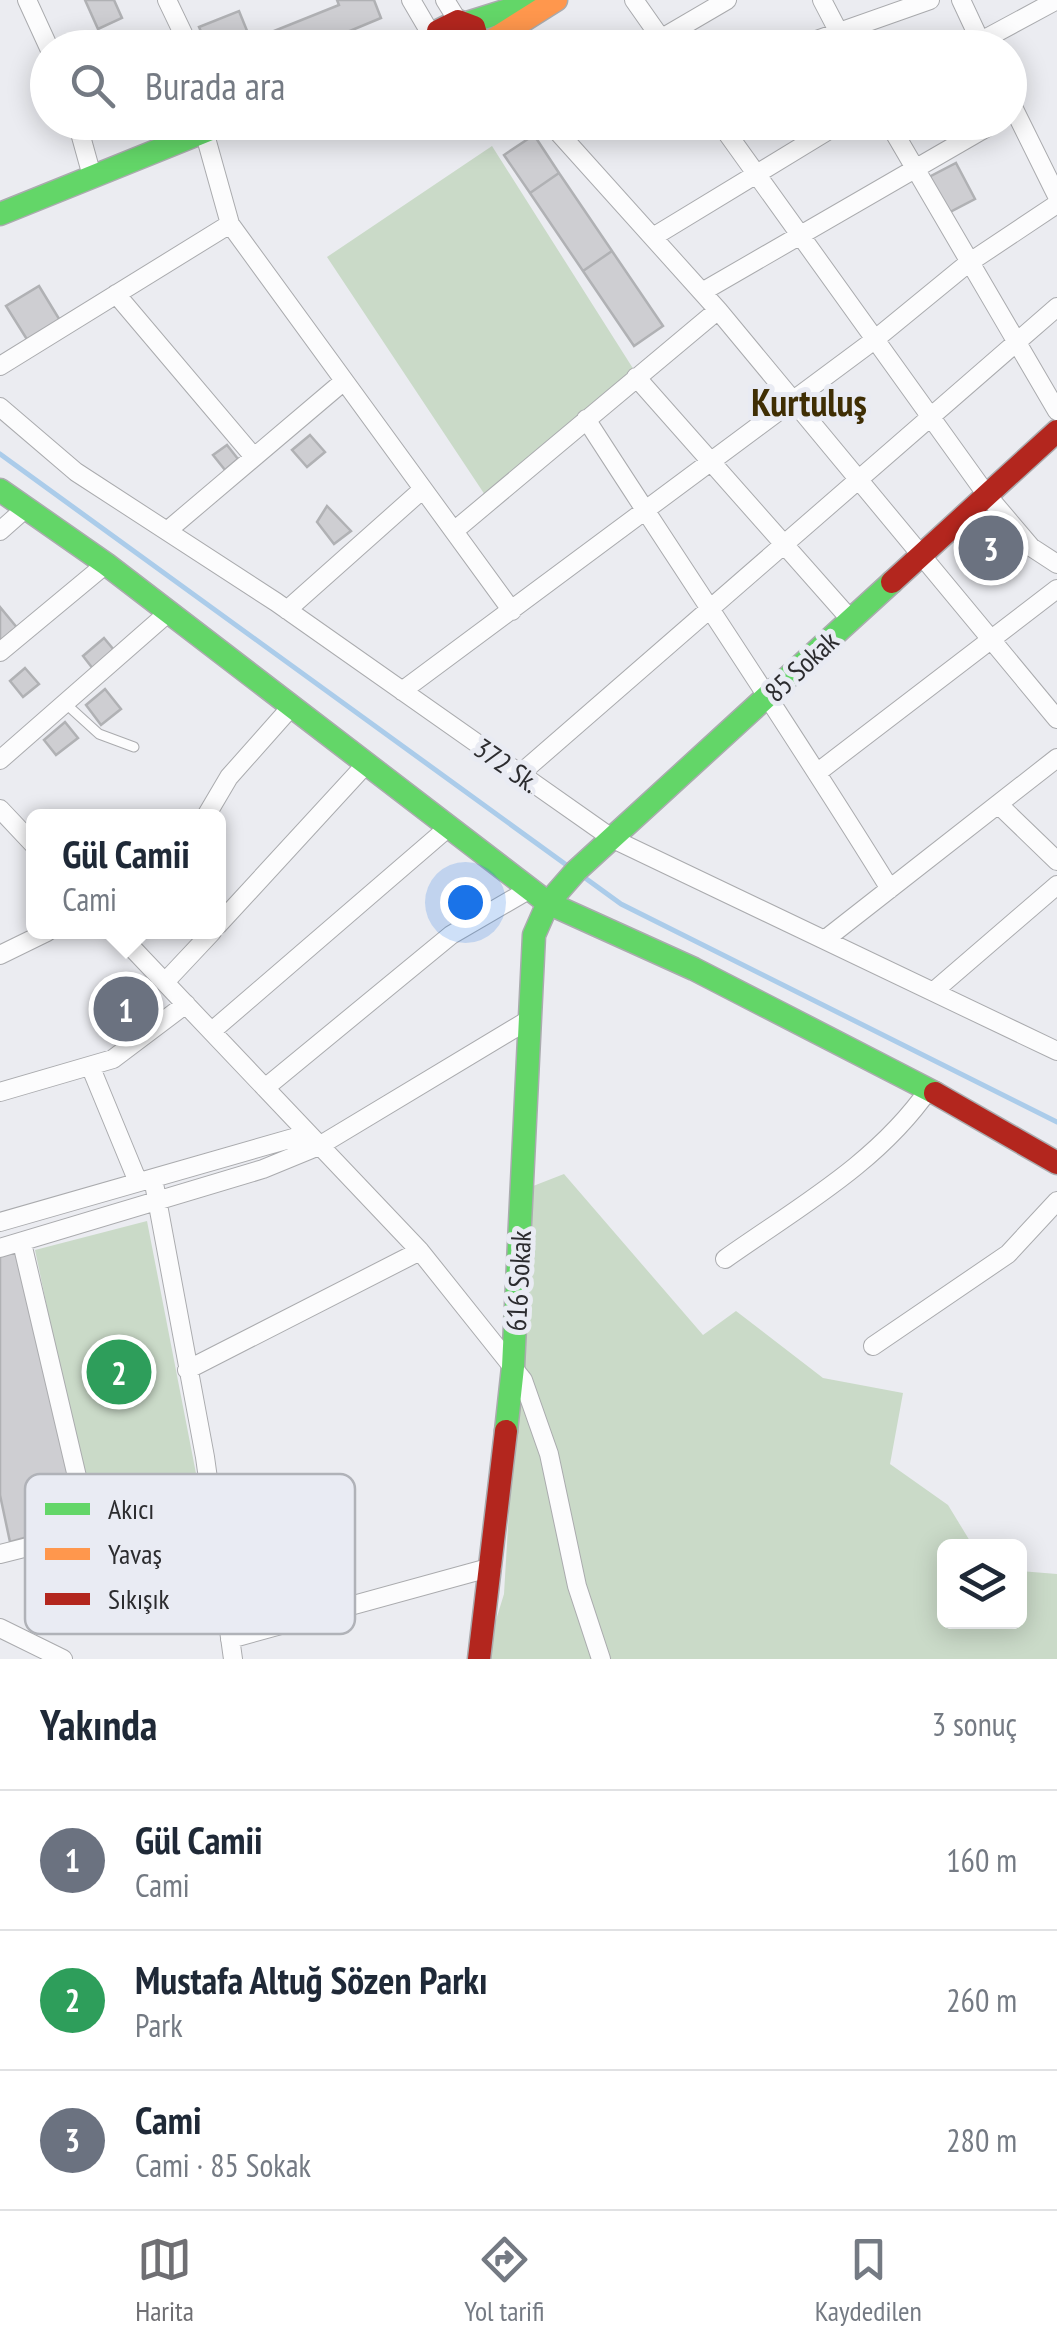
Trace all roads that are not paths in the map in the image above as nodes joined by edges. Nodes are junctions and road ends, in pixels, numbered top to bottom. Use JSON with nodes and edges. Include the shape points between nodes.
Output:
{"nodes":[{"id":1,"x":27,"y":0,"type":"edge"},
{"id":2,"x":167,"y":0,"type":"edge"},
{"id":3,"x":411,"y":0,"type":"edge"},
{"id":4,"x":445,"y":0,"type":"edge"},
{"id":5,"x":535,"y":0,"type":"edge"},
{"id":6,"x":556,"y":0,"type":"edge"},
{"id":7,"x":634,"y":0,"type":"edge"},
{"id":8,"x":727,"y":0,"type":"edge"},
{"id":9,"x":822,"y":0,"type":"edge"},
{"id":10,"x":930,"y":0,"type":"edge"},
{"id":11,"x":960,"y":0,"type":"edge"},
{"id":12,"x":1057,"y":0,"type":"edge"},
{"id":13,"x":463,"y":22,"type":"junction"},
{"id":14,"x":41,"y":30,"type":"edge"},
{"id":15,"x":181,"y":30,"type":"edge"},
{"id":16,"x":427,"y":30,"type":"edge"},
{"id":17,"x":442,"y":30,"type":"edge"},
{"id":18,"x":473,"y":30,"type":"edge"},
{"id":19,"x":508,"y":30,"type":"edge"},
{"id":20,"x":650,"y":30,"type":"edge"},
{"id":21,"x":680,"y":30,"type":"edge"},
{"id":22,"x":838,"y":30,"type":"edge"},
{"id":23,"x":863,"y":30,"type":"edge"},
{"id":24,"x":971,"y":30,"type":"edge"},
{"id":25,"x":1004,"y":30,"type":"edge"},
{"id":26,"x":1027,"y":139,"type":"edge"},
{"id":27,"x":82,"y":140,"type":"edge"},
{"id":28,"x":182,"y":140,"type":"edge"},
{"id":29,"x":207,"y":140,"type":"edge"},
{"id":30,"x":565,"y":140,"type":"edge"},
{"id":31,"x":731,"y":140,"type":"edge"},
{"id":32,"x":812,"y":140,"type":"edge"},
{"id":33,"x":898,"y":140,"type":"edge"},
{"id":34,"x":965,"y":140,"type":"edge"},
{"id":35,"x":914,"y":170,"type":"junction"},
{"id":36,"x":755,"y":174,"type":"junction"},
{"id":37,"x":92,"y":176,"type":"junction"},
{"id":38,"x":1057,"y":196,"type":"edge"},
{"id":39,"x":1057,"y":204,"type":"edge"},
{"id":40,"x":1,"y":211,"type":"edge"},
{"id":41,"x":230,"y":224,"type":"junction"},
{"id":42,"x":798,"y":236,"type":"junction"},
{"id":43,"x":653,"y":237,"type":"junction"},
{"id":44,"x":967,"y":264,"type":"junction"},
{"id":45,"x":702,"y":292,"type":"junction"},
{"id":46,"x":116,"y":294,"type":"junction"},
{"id":47,"x":1057,"y":307,"type":"edge"},
{"id":48,"x":718,"y":310,"type":"junction"},
{"id":49,"x":873,"y":341,"type":"junction"},
{"id":50,"x":1014,"y":341,"type":"junction"},
{"id":51,"x":0,"y":366,"type":"edge"},
{"id":52,"x":636,"y":378,"type":"junction"},
{"id":53,"x":344,"y":381,"type":"junction"},
{"id":54,"x":793,"y":400,"type":"junction"},
{"id":55,"x":0,"y":407,"type":"edge"},
{"id":56,"x":1057,"y":411,"type":"edge"},
{"id":57,"x":930,"y":417,"type":"junction"},
{"id":58,"x":586,"y":419,"type":"junction"},
{"id":59,"x":1057,"y":431,"type":"edge"},
{"id":60,"x":254,"y":457,"type":"junction"},
{"id":61,"x":711,"y":462,"type":"junction"},
{"id":62,"x":857,"y":478,"type":"junction"},
{"id":63,"x":424,"y":489,"type":"junction"},
{"id":64,"x":0,"y":490,"type":"edge"},
{"id":65,"x":986,"y":494,"type":"junction"},
{"id":66,"x":26,"y":508,"type":"junction"},
{"id":67,"x":645,"y":512,"type":"junction"},
{"id":68,"x":454,"y":530,"type":"junction"},
{"id":69,"x":0,"y":531,"type":"edge"},
{"id":70,"x":167,"y":531,"type":"junction"},
{"id":71,"x":783,"y":543,"type":"junction"},
{"id":72,"x":921,"y":556,"type":"junction"},
{"id":73,"x":106,"y":564,"type":"junction"},
{"id":74,"x":1057,"y":564,"type":"edge"},
{"id":75,"x":1057,"y":589,"type":"edge"},
{"id":76,"x":708,"y":609,"type":"junction"},
{"id":77,"x":287,"y":610,"type":"junction"},
{"id":78,"x":512,"y":611,"type":"junction"},
{"id":79,"x":170,"y":612,"type":"junction"},
{"id":80,"x":851,"y":620,"type":"junction"},
{"id":81,"x":990,"y":639,"type":"junction"},
{"id":82,"x":0,"y":652,"type":"edge"},
{"id":83,"x":402,"y":691,"type":"junction"},
{"id":84,"x":770,"y":694,"type":"junction"},
{"id":85,"x":65,"y":704,"type":"junction"},
{"id":86,"x":292,"y":706,"type":"junction"},
{"id":87,"x":1057,"y":719,"type":"edge"},
{"id":88,"x":134,"y":747,"type":"dead end"},
{"id":89,"x":1057,"y":758,"type":"edge"},
{"id":90,"x":0,"y":760,"type":"edge"},
{"id":91,"x":367,"y":763,"type":"junction"},
{"id":92,"x":818,"y":772,"type":"junction"},
{"id":93,"x":520,"y":774,"type":"junction"},
{"id":94,"x":998,"y":804,"type":"junction"},
{"id":95,"x":210,"y":809,"type":"edge"},
{"id":96,"x":0,"y":810,"type":"edge"},
{"id":97,"x":450,"y":826,"type":"junction"},
{"id":98,"x":26,"y":836,"type":"edge"},
{"id":99,"x":613,"y":839,"type":"junction"},
{"id":100,"x":1057,"y":861,"type":"edge"},
{"id":101,"x":1057,"y":884,"type":"edge"},
{"id":102,"x":890,"y":889,"type":"junction"},
{"id":103,"x":539,"y":896,"type":"junction"},
{"id":104,"x":226,"y":916,"type":"edge"},
{"id":105,"x":826,"y":938,"type":"junction"},
{"id":106,"x":33,"y":939,"type":"edge"},
{"id":107,"x":124,"y":939,"type":"edge"},
{"id":108,"x":205,"y":939,"type":"edge"},
{"id":109,"x":0,"y":955,"type":"edge"},
{"id":110,"x":165,"y":982,"type":"junction"},
{"id":111,"x":934,"y":990,"type":"junction"},
{"id":112,"x":186,"y":1004,"type":"junction"},
{"id":113,"x":530,"y":1019,"type":"junction"},
{"id":114,"x":1057,"y":1028,"type":"edge"},
{"id":115,"x":212,"y":1031,"type":"junction"},
{"id":116,"x":1049,"y":1047,"type":"edge"},
{"id":117,"x":95,"y":1067,"type":"junction"},
{"id":118,"x":265,"y":1088,"type":"junction"},
{"id":119,"x":929,"y":1090,"type":"junction"},
{"id":120,"x":0,"y":1092,"type":"edge"},
{"id":121,"x":313,"y":1140,"type":"junction"},
{"id":122,"x":1057,"y":1163,"type":"edge"},
{"id":123,"x":145,"y":1180,"type":"junction"},
{"id":124,"x":158,"y":1201,"type":"junction"},
{"id":125,"x":1057,"y":1201,"type":"edge"},
{"id":126,"x":0,"y":1222,"type":"edge"},
{"id":127,"x":22,"y":1242,"type":"junction"},
{"id":128,"x":0,"y":1248,"type":"edge"},
{"id":129,"x":420,"y":1251,"type":"junction"},
{"id":130,"x":725,"y":1259,"type":"dead end"},
{"id":131,"x":873,"y":1346,"type":"dead end"},
{"id":132,"x":514,"y":1367,"type":"junction"},
{"id":133,"x":187,"y":1370,"type":"junction"},
{"id":134,"x":76,"y":1474,"type":"edge"},
{"id":135,"x":206,"y":1474,"type":"edge"},
{"id":136,"x":25,"y":1548,"type":"edge"},
{"id":137,"x":0,"y":1554,"type":"edge"},
{"id":138,"x":492,"y":1566,"type":"junction"},
{"id":139,"x":355,"y":1604,"type":"edge"},
{"id":140,"x":0,"y":1628,"type":"edge"},
{"id":141,"x":229,"y":1634,"type":"edge"},
{"id":142,"x":248,"y":1634,"type":"edge"},
{"id":143,"x":230,"y":1639,"type":"junction"},
{"id":144,"x":63,"y":1659,"type":"edge"},
{"id":145,"x":233,"y":1659,"type":"edge"},
{"id":146,"x":479,"y":1659,"type":"edge"},
{"id":147,"x":601,"y":1659,"type":"edge"}],
"edges":[{"from":1,"to":14,"type":"street"},
{"from":2,"to":15,"type":"street"},
{"from":3,"to":16,"type":"street"},
{"from":4,"to":13,"type":"street"},
{"from":5,"to":13,"type":"street","via":[[511,13]]},
{"from":6,"to":19,"type":"street"},
{"from":7,"to":20,"type":"street"},
{"from":8,"to":21,"type":"street"},
{"from":9,"to":22,"type":"street"},
{"from":10,"to":23,"type":"street"},
{"from":11,"to":24,"type":"street"},
{"from":12,"to":25,"type":"street"},
{"from":13,"to":17,"type":"street"},
{"from":13,"to":18,"type":"street"},
{"from":26,"to":38,"type":"street"},
{"from":27,"to":37,"type":"street"},
{"from":28,"to":37,"type":"street"},
{"from":29,"to":41,"type":"street"},
{"from":30,"to":43,"type":"street"},
{"from":31,"to":36,"type":"street"},
{"from":32,"to":36,"type":"street"},
{"from":33,"to":35,"type":"street"},
{"from":34,"to":35,"type":"street"},
{"from":35,"to":42,"type":"street"},
{"from":35,"to":44,"type":"street"},
{"from":36,"to":42,"type":"street"},
{"from":36,"to":43,"type":"street"},
{"from":37,"to":40,"type":"street"},
{"from":39,"to":44,"type":"street"},
{"from":41,"to":46,"type":"street"},
{"from":41,"to":53,"type":"street"},
{"from":42,"to":45,"type":"street"},
{"from":42,"to":49,"type":"street"},
{"from":43,"to":45,"type":"street"},
{"from":44,"to":49,"type":"street"},
{"from":44,"to":50,"type":"street"},
{"from":45,"to":48,"type":"street"},
{"from":46,"to":51,"type":"street"},
{"from":46,"to":60,"type":"street"},
{"from":47,"to":50,"type":"street"},
{"from":48,"to":52,"type":"street"},
{"from":48,"to":54,"type":"street"},
{"from":49,"to":54,"type":"street"},
{"from":49,"to":57,"type":"street"},
{"from":50,"to":56,"type":"street"},
{"from":50,"to":57,"type":"street"},
{"from":52,"to":58,"type":"street"},
{"from":52,"to":61,"type":"street"},
{"from":53,"to":60,"type":"street"},
{"from":53,"to":63,"type":"street"},
{"from":54,"to":61,"type":"street"},
{"from":54,"to":62,"type":"street"},
{"from":55,"to":70,"type":"street","name":"372 Sk.","via":[[76,472]]},
{"from":57,"to":62,"type":"street"},
{"from":57,"to":65,"type":"street"},
{"from":58,"to":67,"type":"street"},
{"from":58,"to":68,"type":"street"},
{"from":59,"to":65,"type":"street","name":"85 Sokak"},
{"from":60,"to":70,"type":"street"},
{"from":61,"to":67,"type":"street"},
{"from":61,"to":71,"type":"street"},
{"from":62,"to":71,"type":"street"},
{"from":62,"to":72,"type":"street"},
{"from":63,"to":68,"type":"street"},
{"from":63,"to":77,"type":"street"},
{"from":64,"to":66,"type":"street"},
{"from":65,"to":72,"type":"street","name":"85 Sokak"},
{"from":65,"to":74,"type":"street","via":[[1031,547]]},
{"from":66,"to":69,"type":"street"},
{"from":66,"to":73,"type":"street"},
{"from":67,"to":76,"type":"street"},
{"from":67,"to":78,"type":"street"},
{"from":68,"to":78,"type":"street"},
{"from":70,"to":77,"type":"street","name":"372 Sk."},
{"from":71,"to":76,"type":"street"},
{"from":71,"to":80,"type":"street"},
{"from":72,"to":80,"type":"street","name":"85 Sokak"},
{"from":72,"to":81,"type":"street"},
{"from":73,"to":79,"type":"street"},
{"from":73,"to":82,"type":"street"},
{"from":75,"to":81,"type":"street"},
{"from":76,"to":84,"type":"street"},
{"from":76,"to":93,"type":"street"},
{"from":77,"to":83,"type":"street","name":"372 Sk."},
{"from":78,"to":83,"type":"street"},
{"from":79,"to":85,"type":"street"},
{"from":79,"to":86,"type":"street"},
{"from":80,"to":84,"type":"street","name":"85 Sokak"},
{"from":81,"to":87,"type":"street"},
{"from":81,"to":92,"type":"street"},
{"from":83,"to":93,"type":"street","name":"372 Sk."},
{"from":84,"to":92,"type":"street"},
{"from":84,"to":99,"type":"street","name":"85 Sokak"},
{"from":85,"to":88,"type":"lane","via":[[98,734]]},
{"from":85,"to":90,"type":"street"},
{"from":86,"to":91,"type":"street"},
{"from":86,"to":95,"type":"street"},
{"from":89,"to":94,"type":"street"},
{"from":91,"to":97,"type":"street"},
{"from":91,"to":104,"type":"street"},
{"from":92,"to":102,"type":"street"},
{"from":93,"to":99,"type":"street","name":"372 Sk."},
{"from":94,"to":100,"type":"street"},
{"from":94,"to":102,"type":"street"},
{"from":96,"to":98,"type":"street"},
{"from":97,"to":103,"type":"street"},
{"from":97,"to":115,"type":"street"},
{"from":99,"to":103,"type":"street","name":"85 Sokak"},
{"from":99,"to":105,"type":"street","name":"372 Sk."},
{"from":101,"to":111,"type":"street"},
{"from":102,"to":105,"type":"street"},
{"from":103,"to":113,"type":"street","name":"616 Sokak"},
{"from":103,"to":118,"type":"street","via":[[451,935]]},
{"from":103,"to":119,"type":"street"},
{"from":105,"to":111,"type":"street","name":"372 Sk."},
{"from":106,"to":109,"type":"street"},
{"from":107,"to":110,"type":"street"},
{"from":108,"to":110,"type":"street"},
{"from":110,"to":112,"type":"street"},
{"from":111,"to":116,"type":"street","name":"372 Sk."},
{"from":112,"to":115,"type":"street"},
{"from":112,"to":117,"type":"street"},
{"from":113,"to":121,"type":"street"},
{"from":113,"to":132,"type":"street","name":"616 Sokak"},
{"from":114,"to":116,"type":"street"},
{"from":115,"to":118,"type":"street"},
{"from":117,"to":120,"type":"street"},
{"from":117,"to":123,"type":"street"},
{"from":118,"to":121,"type":"street"},
{"from":119,"to":122,"type":"street"},
{"from":119,"to":130,"type":"street","via":[[904,1126],[865,1159]]},
{"from":121,"to":123,"type":"street"},
{"from":121,"to":124,"type":"street","via":[[263,1170]]},
{"from":121,"to":129,"type":"street"},
{"from":123,"to":124,"type":"street"},
{"from":123,"to":126,"type":"street"},
{"from":124,"to":127,"type":"street"},
{"from":124,"to":133,"type":"street"},
{"from":125,"to":131,"type":"street","via":[[1008,1254]]},
{"from":127,"to":128,"type":"street"},
{"from":127,"to":134,"type":"street"},
{"from":129,"to":132,"type":"street"},
{"from":129,"to":133,"type":"street"},
{"from":132,"to":138,"type":"street","name":"616 Sokak"},
{"from":132,"to":147,"type":"street","via":[[549,1454],[577,1586]]},
{"from":133,"to":135,"type":"street"},
{"from":136,"to":137,"type":"street"},
{"from":138,"to":139,"type":"street"},
{"from":138,"to":146,"type":"street","name":"616 Sokak"},
{"from":140,"to":144,"type":"street"},
{"from":141,"to":143,"type":"street"},
{"from":142,"to":143,"type":"street"},
{"from":143,"to":145,"type":"street"}]}
